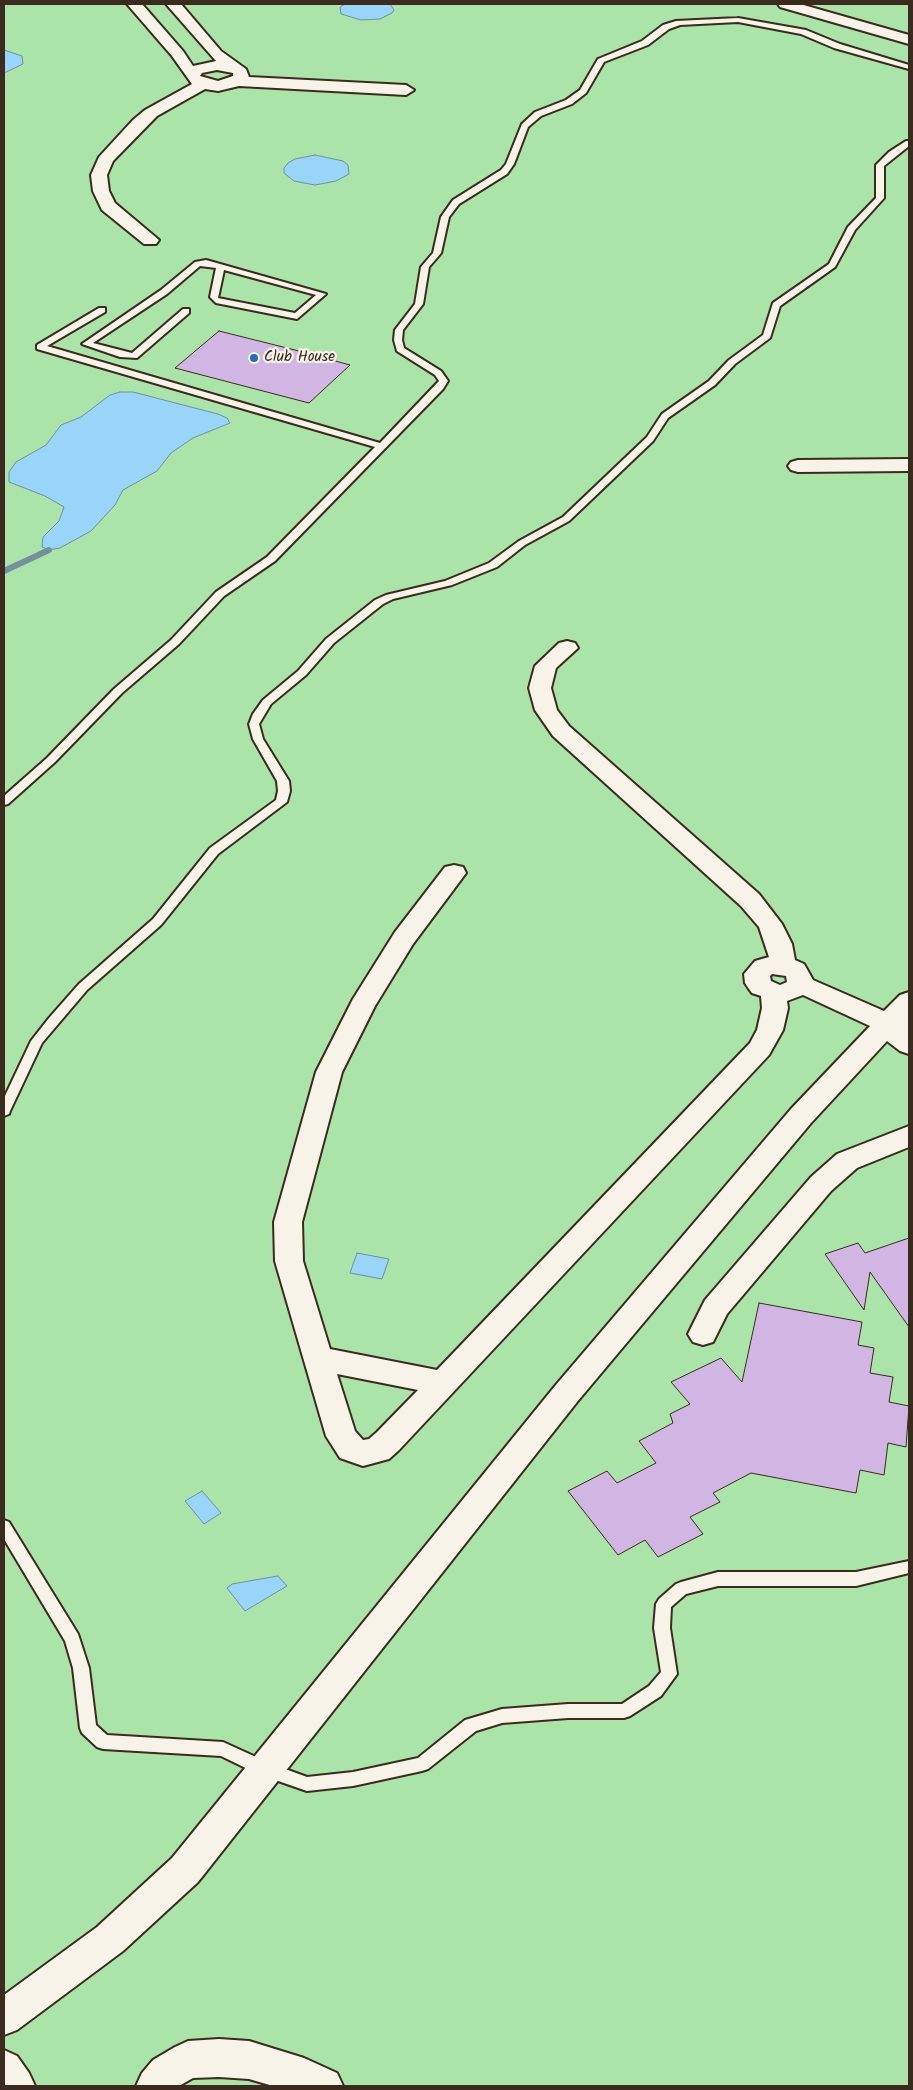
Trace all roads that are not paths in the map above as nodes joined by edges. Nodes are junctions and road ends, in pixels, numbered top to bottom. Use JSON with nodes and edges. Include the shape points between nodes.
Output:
{"nodes":[{"id":1,"x":134,"y":4,"type":"edge"},
{"id":2,"x":172,"y":4,"type":"edge"},
{"id":3,"x":784,"y":4,"type":"edge"},
{"id":4,"x":828,"y":4,"type":"edge"},
{"id":5,"x":909,"y":28,"type":"edge"},
{"id":6,"x":909,"y":40,"type":"edge"},
{"id":7,"x":909,"y":67,"type":"edge"},
{"id":8,"x":238,"y":75,"type":"junction"},
{"id":9,"x":198,"y":80,"type":"junction"},
{"id":10,"x":406,"y":90,"type":"dead end"},
{"id":11,"x":909,"y":144,"type":"edge"},
{"id":12,"x":150,"y":240,"type":"dead end"},
{"id":13,"x":221,"y":267,"type":"junction"},
{"id":14,"x":102,"y":310,"type":"dead end"},
{"id":15,"x":186,"y":311,"type":"dead end"},
{"id":16,"x":381,"y":446,"type":"junction"},
{"id":17,"x":909,"y":465,"type":"edge"},
{"id":18,"x":798,"y":466,"type":"dead end"},
{"id":19,"x":567,"y":648,"type":"dead end"},
{"id":20,"x":4,"y":802,"type":"edge"},
{"id":21,"x":454,"y":874,"type":"dead end"},
{"id":22,"x":792,"y":974,"type":"junction"},
{"id":23,"x":894,"y":1019,"type":"edge"},
{"id":24,"x":909,"y":1045,"type":"edge"},
{"id":25,"x":4,"y":1111,"type":"edge"},
{"id":26,"x":909,"y":1136,"type":"edge"},
{"id":27,"x":703,"y":1334,"type":"dead end"},
{"id":28,"x":318,"y":1358,"type":"junction"},
{"id":29,"x":441,"y":1383,"type":"junction"},
{"id":30,"x":4,"y":1526,"type":"edge"},
{"id":31,"x":909,"y":1567,"type":"edge"},
{"id":32,"x":264,"y":1770,"type":"junction"},
{"id":33,"x":4,"y":2017,"type":"edge"},
{"id":34,"x":4,"y":2069,"type":"edge"},
{"id":35,"x":16,"y":2086,"type":"edge"},
{"id":36,"x":155,"y":2086,"type":"edge"},
{"id":37,"x":324,"y":2086,"type":"edge"}],
"edges":[{"from":1,"to":9,"type":"street"},
{"from":2,"to":8,"type":"street"},
{"from":3,"to":6,"type":"street"},
{"from":4,"to":5,"type":"street"},
{"from":7,"to":16,"type":"lane","via":[[837,46],[803,32],[738,20],[679,23],[601,61],[583,91],[569,102],[538,114],[525,126],[504,172],[450,208],[437,253],[424,267],[419,304],[399,330],[398,340],[400,349],[438,373],[444,381],[432,397]]},
{"from":8,"to":9,"type":"street","via":[[218,86]]},
{"from":8,"to":10,"type":"street"},
{"from":9,"to":12,"type":"street","via":[[139,123],[105,160],[99,175],[101,191],[108,206]]},
{"from":11,"to":25,"type":"lane","via":[[880,166],[880,198],[851,229],[832,265],[776,305],[767,336],[732,362],[712,383],[665,416],[650,439],[566,519],[529,539],[493,565],[435,587],[379,602],[330,641],[302,673],[267,702],[254,724],[258,738],[283,781],[280,802],[214,851],[157,922],[83,987],[52,1021],[37,1041]]},
{"from":13,"to":13,"type":"lane","via":[[321,292],[322,295],[297,316],[215,298]]},
{"from":13,"to":15,"type":"lane","via":[[198,264],[164,292],[86,344],[134,356]]},
{"from":14,"to":16,"type":"lane","via":[[40,347]]},
{"from":16,"to":20,"type":"lane","via":[[271,559],[220,594],[175,642],[118,691],[51,760]]},
{"from":17,"to":18,"type":"street"},
{"from":19,"to":22,"type":"street","via":[[546,666],[540,688],[546,710],[561,731],[750,900],[770,924]]},
{"from":21,"to":28,"type":"street","via":[[404,938],[362,1005],[329,1072],[288,1222],[289,1261]]},
{"from":22,"to":23,"type":"street"},
{"from":22,"to":29,"type":"street","via":[[764,966],[757,974],[758,983],[773,993],[775,1008],[770,1030],[760,1049]]},
{"from":23,"to":24,"type":"street"},
{"from":23,"to":32,"type":"street","via":[[801,1116],[566,1394]]},
{"from":26,"to":27,"type":"street","via":[[847,1161],[821,1184],[715,1308]]},
{"from":28,"to":29,"type":"street"},
{"from":28,"to":29,"type":"street","via":[[341,1436],[351,1449],[364,1453],[378,1450]]},
{"from":30,"to":32,"type":"lane","via":[[72,1639],[81,1668],[88,1728],[103,1742],[223,1749]]},
{"from":31,"to":32,"type":"lane","via":[[856,1579],[718,1579],[681,1589],[664,1604],[662,1628],[668,1674],[655,1692],[624,1711],[502,1716],[471,1725],[422,1764],[353,1779],[307,1784]]},
{"from":32,"to":33,"type":"street","via":[[185,1870],[110,1939]]},
{"from":34,"to":35,"type":"street"},
{"from":36,"to":37,"type":"street","via":[[166,2073],[188,2060],[219,2058],[248,2060]]}]}
